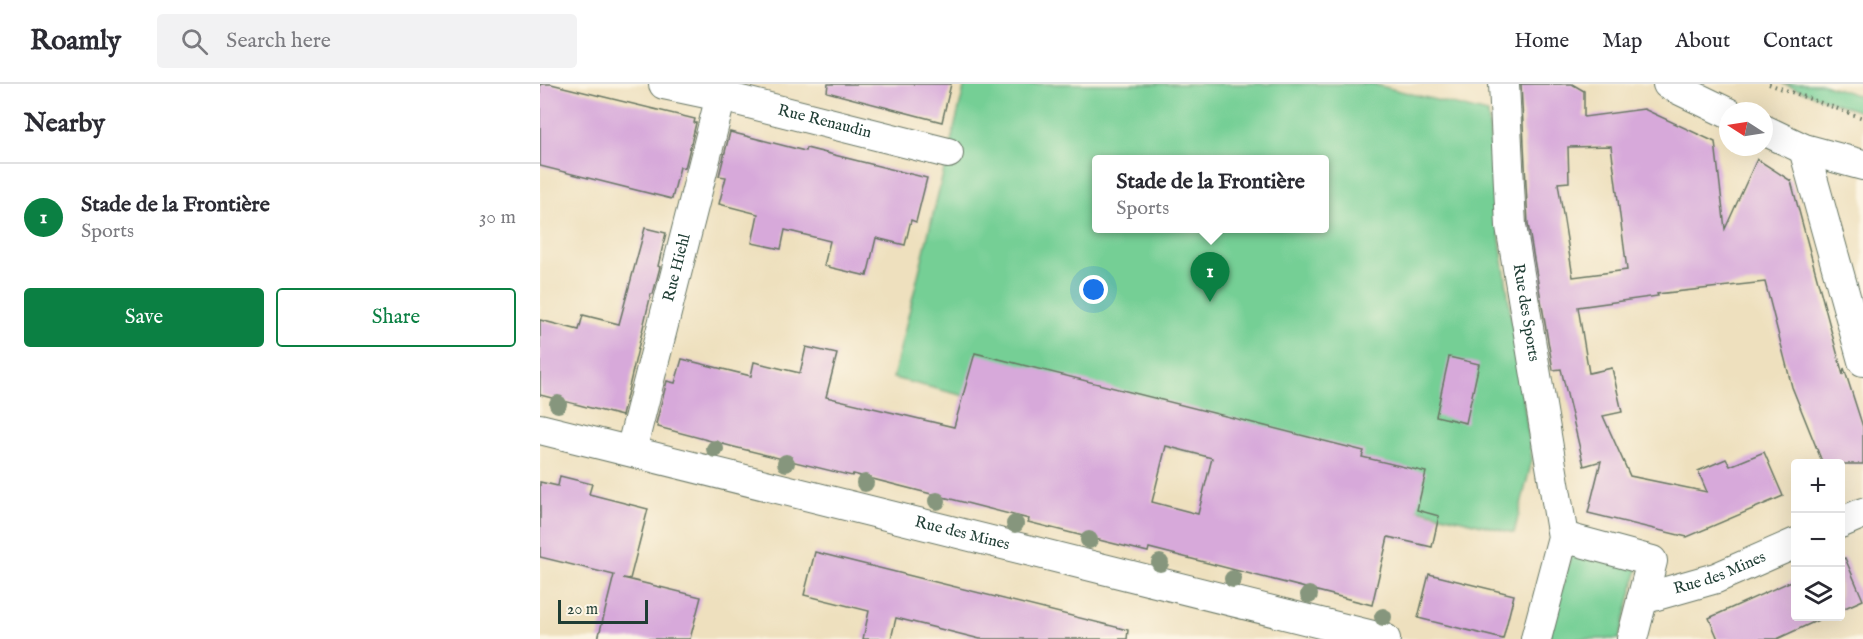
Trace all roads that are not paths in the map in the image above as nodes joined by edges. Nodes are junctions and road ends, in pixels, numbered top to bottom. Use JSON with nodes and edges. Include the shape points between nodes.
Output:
{"nodes":[{"id":1,"x":664,"y":84,"type":"edge"},
{"id":2,"x":1504,"y":84,"type":"edge"},
{"id":3,"x":1668,"y":84,"type":"edge"},
{"id":4,"x":723,"y":90,"type":"edge"},
{"id":5,"x":1719,"y":109,"type":"edge"},
{"id":6,"x":1773,"y":134,"type":"edge"},
{"id":7,"x":1804,"y":148,"type":"junction"},
{"id":8,"x":948,"y":153,"type":"dead end"},
{"id":9,"x":1863,"y":165,"type":"edge"},
{"id":10,"x":1863,"y":361,"type":"edge"},
{"id":11,"x":540,"y":429,"type":"edge"},
{"id":12,"x":631,"y":451,"type":"junction"},
{"id":13,"x":1863,"y":513,"type":"edge"},
{"id":14,"x":1845,"y":521,"type":"edge"},
{"id":15,"x":1563,"y":537,"type":"junction"},
{"id":16,"x":1791,"y":545,"type":"edge"},
{"id":17,"x":1642,"y":599,"type":"junction"},
{"id":18,"x":1385,"y":639,"type":"edge"},
{"id":19,"x":1536,"y":639,"type":"edge"},
{"id":20,"x":1632,"y":639,"type":"edge"}],
"edges":[{"from":1,"to":4,"type":"street","name":"Rue Renaudin"},
{"from":2,"to":15,"type":"street","name":"Rue des Sports","via":[[1511,226]]},
{"from":3,"to":5,"type":"street"},
{"from":4,"to":8,"type":"street","name":"Rue Renaudin"},
{"from":4,"to":12,"type":"street","name":"Rue Hiehl"},
{"from":6,"to":7,"type":"street"},
{"from":7,"to":9,"type":"street"},
{"from":7,"to":10,"type":"street"},
{"from":11,"to":12,"type":"street","name":"Rue des Mines"},
{"from":12,"to":18,"type":"street","name":"Rue des Mines"},
{"from":13,"to":14,"type":"street"},
{"from":15,"to":17,"type":"street","via":[[1652,561]]},
{"from":15,"to":19,"type":"street"},
{"from":16,"to":17,"type":"street","name":"Rue des Mines","via":[[1716,578]]},
{"from":17,"to":20,"type":"street"}]}
